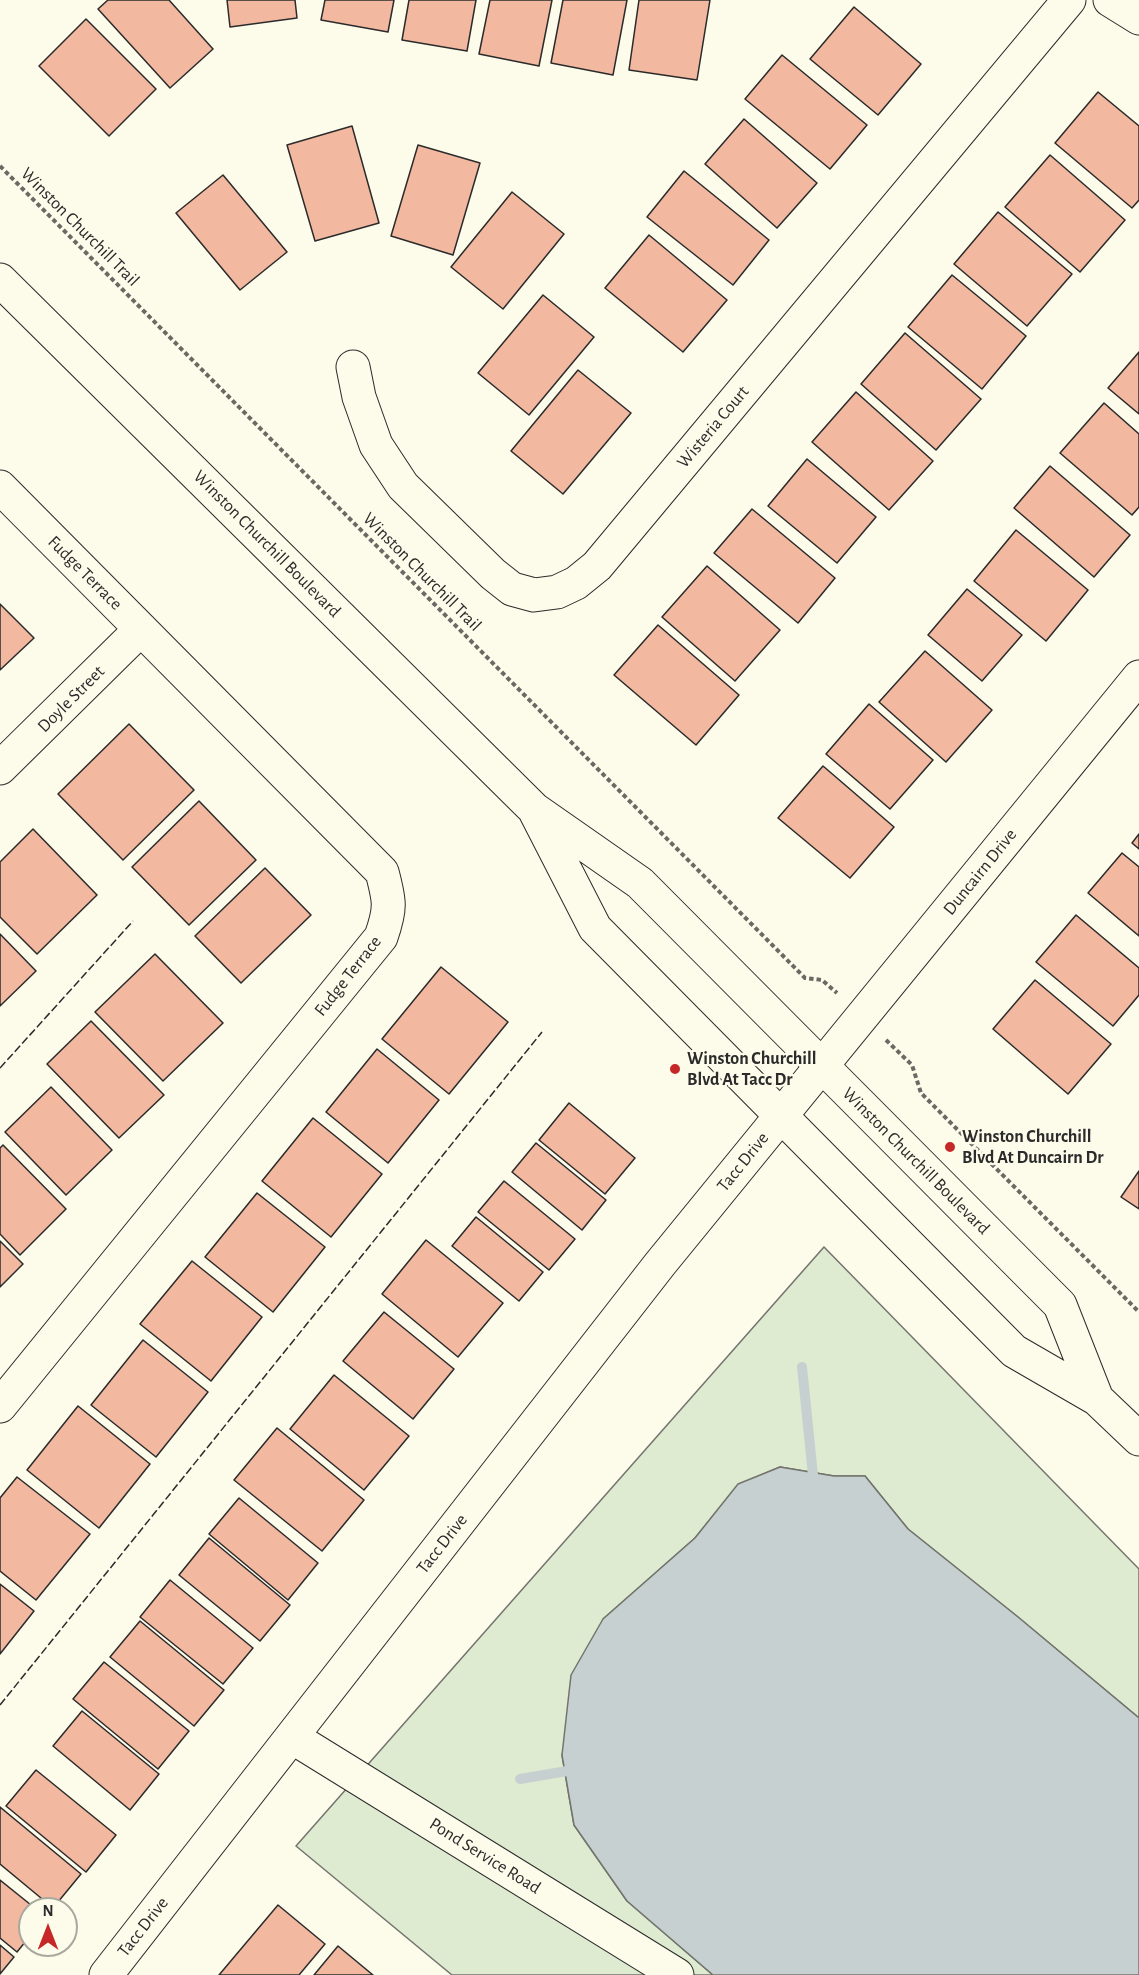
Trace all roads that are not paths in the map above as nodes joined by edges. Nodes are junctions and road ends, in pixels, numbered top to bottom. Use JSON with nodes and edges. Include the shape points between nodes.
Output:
{"nodes":[{"id":1,"x":1068,"y":0,"type":"edge"},
{"id":2,"x":1110,"y":0,"type":"edge"},
{"id":3,"x":1139,"y":18,"type":"edge"},
{"id":4,"x":0,"y":279,"type":"edge"},
{"id":5,"x":353,"y":367,"type":"dead end"},
{"id":6,"x":0,"y":487,"type":"edge"},
{"id":7,"x":141,"y":629,"type":"junction"},
{"id":8,"x":1139,"y":678,"type":"edge"},
{"id":9,"x":0,"y":768,"type":"edge"},
{"id":10,"x":534,"y":809,"type":"junction"},
{"id":11,"x":822,"y":1066,"type":"junction"},
{"id":12,"x":781,"y":1115,"type":"junction"},
{"id":13,"x":1097,"y":1399,"type":"junction"},
{"id":14,"x":0,"y":1406,"type":"edge"},
{"id":15,"x":1139,"y":1439,"type":"edge"},
{"id":16,"x":292,"y":1737,"type":"junction"},
{"id":17,"x":106,"y":1975,"type":"edge"},
{"id":18,"x":677,"y":1975,"type":"edge"}],
"edges":[{"from":1,"to":5,"type":"street","name":"Wisteria Court","via":[[597,566],[576,583],[557,592],[534,595],[512,589],[493,574],[403,486],[376,445]]},
{"from":2,"to":3,"type":"street"},
{"from":4,"to":10,"type":"street","name":"Winston Churchill Boulevard"},
{"from":6,"to":7,"type":"street","name":"Fudge Terrace"},
{"from":7,"to":9,"type":"street","name":"Doyle Street"},
{"from":7,"to":14,"type":"street","name":"Fudge Terrace","via":[[381,872],[389,912],[381,937]]},
{"from":8,"to":11,"type":"street","name":"Duncairn Drive"},
{"from":10,"to":11,"type":"street","name":"Winston Churchill Boulevard","via":[[640,883]]},
{"from":10,"to":12,"type":"street","name":"Winston Churchill Boulevard","via":[[595,928]]},
{"from":11,"to":12,"type":"street","name":"Duncairn Drive"},
{"from":11,"to":13,"type":"street","name":"Winston Churchill Boulevard","via":[[1060,1305]]},
{"from":12,"to":13,"type":"street","name":"Winston Churchill Boulevard","via":[[1014,1351]]},
{"from":12,"to":16,"type":"street","name":"Tacc Drive","via":[[660,1264]]},
{"from":13,"to":15,"type":"street","name":"Winston Churchill Boulevard"},
{"from":16,"to":17,"type":"street","name":"Tacc Drive"},
{"from":16,"to":18,"type":"street","name":"Pond Service Road"}]}
